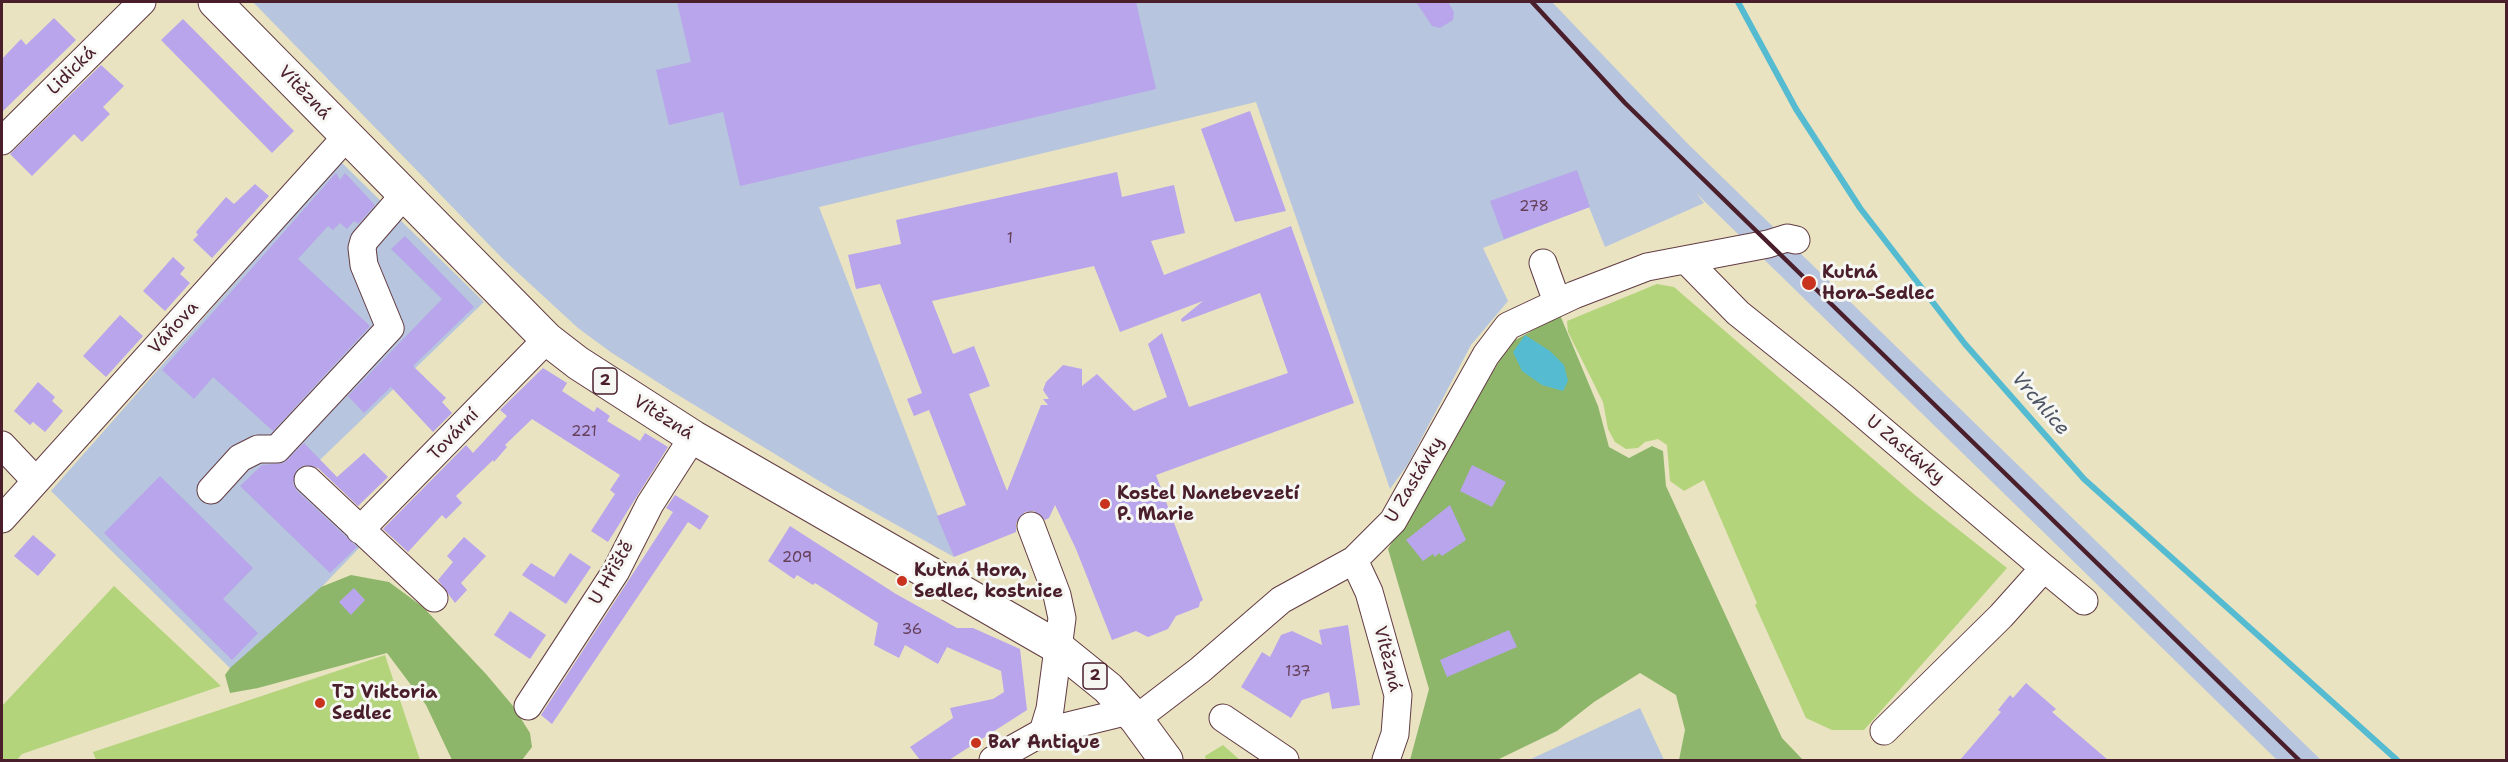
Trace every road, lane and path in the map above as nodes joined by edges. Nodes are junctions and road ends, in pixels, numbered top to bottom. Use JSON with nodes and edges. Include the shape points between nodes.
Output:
{"nodes":[{"id":1,"x":142,"y":2,"type":"edge"},
{"id":2,"x":215,"y":2,"type":"edge"},
{"id":3,"x":347,"y":136,"type":"junction"},
{"id":4,"x":2,"y":141,"type":"edge"},
{"id":5,"x":404,"y":195,"type":"junction"},
{"id":6,"x":1796,"y":240,"type":"dead end"},
{"id":7,"x":1686,"y":260,"type":"junction"},
{"id":8,"x":1542,"y":262,"type":"dead end"},
{"id":9,"x":1557,"y":302,"type":"junction"},
{"id":10,"x":547,"y":339,"type":"junction"},
{"id":11,"x":693,"y":437,"type":"junction"},
{"id":12,"x":2,"y":445,"type":"edge"},
{"id":13,"x":308,"y":480,"type":"dead end"},
{"id":14,"x":36,"y":481,"type":"junction"},
{"id":15,"x":211,"y":489,"type":"dead end"},
{"id":16,"x":2,"y":519,"type":"edge"},
{"id":17,"x":1031,"y":526,"type":"dead end"},
{"id":18,"x":360,"y":530,"type":"junction"},
{"id":19,"x":1354,"y":560,"type":"junction"},
{"id":20,"x":2044,"y":568,"type":"junction"},
{"id":21,"x":434,"y":598,"type":"dead end"},
{"id":22,"x":2084,"y":602,"type":"dead end"},
{"id":23,"x":1056,"y":646,"type":"junction"},
{"id":24,"x":528,"y":706,"type":"dead end"},
{"id":25,"x":1133,"y":715,"type":"junction"},
{"id":26,"x":1223,"y":718,"type":"dead end"},
{"id":27,"x":1884,"y":731,"type":"dead end"},
{"id":28,"x":1043,"y":732,"type":"junction"},
{"id":29,"x":993,"y":760,"type":"edge"},
{"id":30,"x":1166,"y":760,"type":"edge"},
{"id":31,"x":1285,"y":760,"type":"edge"},
{"id":32,"x":1386,"y":760,"type":"edge"}],
"edges":[{"from":1,"to":4,"type":"street","name":"Lidická"},
{"from":2,"to":3,"type":"main road","name":"Vítězná","number":"2"},
{"from":3,"to":5,"type":"main road","name":"Vítězná","number":"2"},
{"from":3,"to":14,"type":"street","name":"Váňova"},
{"from":5,"to":10,"type":"main road","name":"Vítězná","number":"2"},
{"from":5,"to":15,"type":"street","via":[[362,248],[364,265],[390,328],[277,448],[258,449],[240,458]]},
{"from":6,"to":7,"type":"street","name":"U Zastávky","via":[[1787,238]]},
{"from":7,"to":9,"type":"street","name":"U Zastávky","via":[[1647,267]]},
{"from":7,"to":20,"type":"street","name":"U Zastávky","via":[[1738,313]]},
{"from":8,"to":9,"type":"street"},
{"from":9,"to":19,"type":"street","name":"U Zastávky","via":[[1508,326],[1486,355],[1393,521]]},
{"from":10,"to":11,"type":"main road","name":"Vítězná","number":"2"},
{"from":10,"to":18,"type":"street","name":"Tovární"},
{"from":11,"to":23,"type":"main road","name":"Vítězná","number":"2"},
{"from":11,"to":24,"type":"street","name":"U Hřiště","via":[[650,504],[616,571]]},
{"from":12,"to":14,"type":"street"},
{"from":13,"to":18,"type":"street"},
{"from":14,"to":16,"type":"street","name":"Váňova"},
{"from":17,"to":23,"type":"street","via":[[1060,607]]},
{"from":18,"to":21,"type":"street"},
{"from":19,"to":25,"type":"street","name":"U Zastávky","via":[[1281,600],[1200,670]]},
{"from":19,"to":32,"type":"street","name":"Vítězná","via":[[1369,592],[1398,695],[1395,734]]},
{"from":20,"to":22,"type":"street","name":"U Zastávky"},
{"from":20,"to":27,"type":"street"},
{"from":23,"to":25,"type":"main road","name":"Vítězná","number":"2","via":[[1094,675]]},
{"from":23,"to":28,"type":"street","via":[[1050,709]]},
{"from":25,"to":28,"type":"street"},
{"from":25,"to":30,"type":"main road","name":"Vítězná","number":"2"},
{"from":26,"to":31,"type":"street"},
{"from":28,"to":29,"type":"street"}]}
